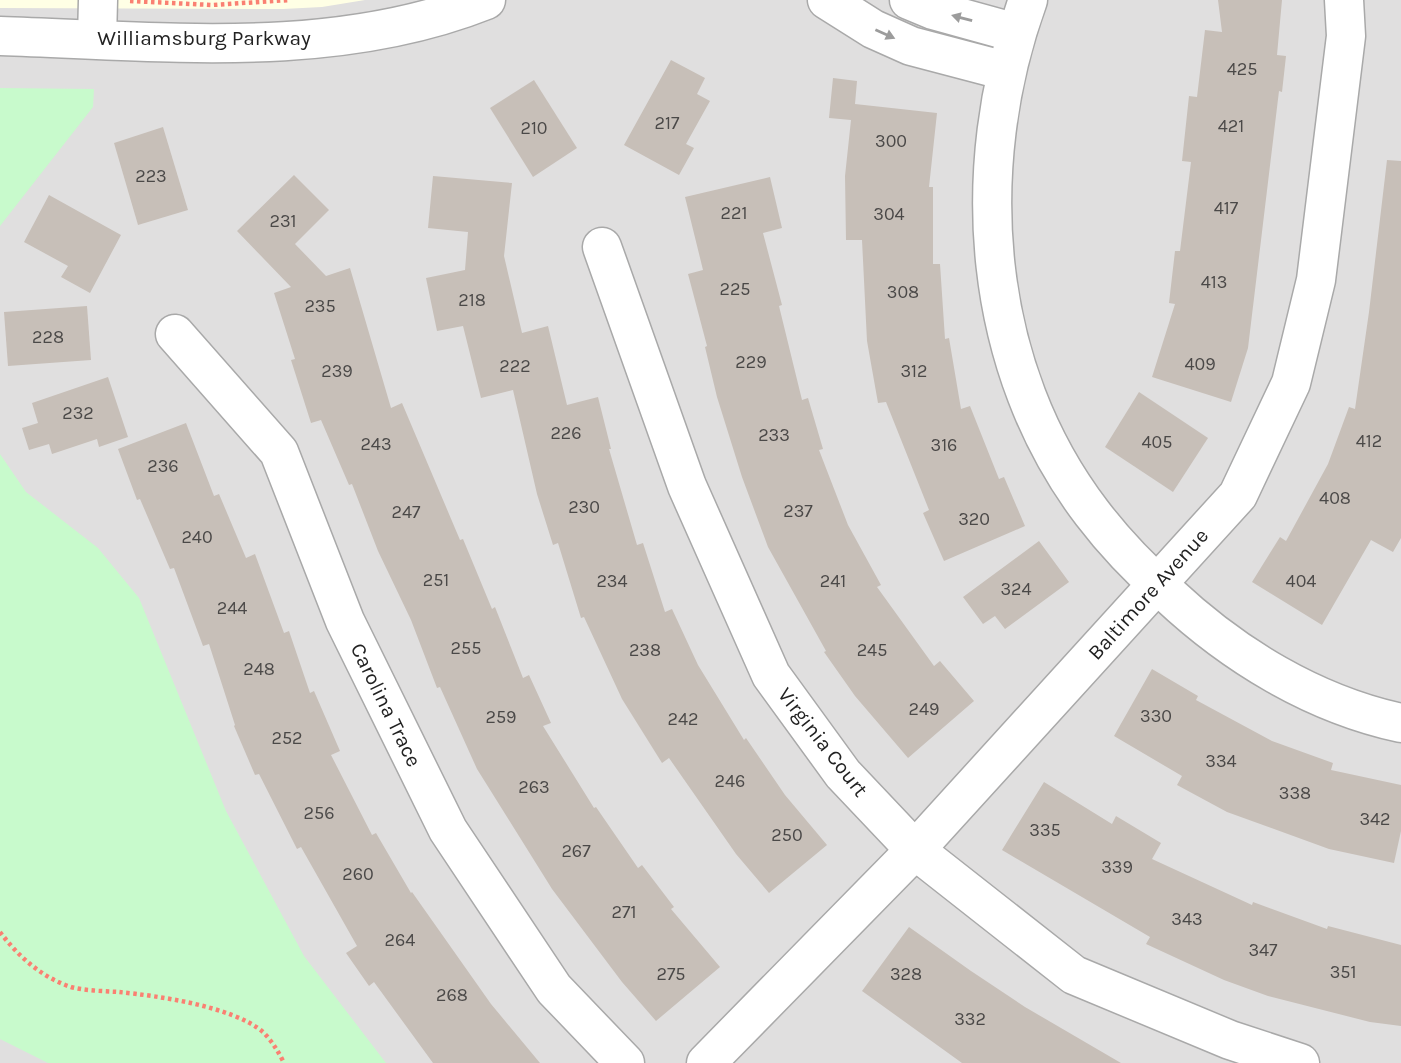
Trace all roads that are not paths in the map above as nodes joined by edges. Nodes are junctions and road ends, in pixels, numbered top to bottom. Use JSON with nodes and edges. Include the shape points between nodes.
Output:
{"nodes":[{"id":1,"x":98,"y":0,"type":"edge"},
{"id":2,"x":486,"y":0,"type":"edge"},
{"id":3,"x":827,"y":0,"type":"edge"},
{"id":4,"x":909,"y":0,"type":"edge"},
{"id":5,"x":1344,"y":0,"type":"edge"},
{"id":6,"x":1022,"y":16,"type":"edge"},
{"id":7,"x":0,"y":36,"type":"edge"},
{"id":8,"x":97,"y":39,"type":"junction"},
{"id":9,"x":1006,"y":71,"type":"junction"},
{"id":10,"x":602,"y":247,"type":"dead end"},
{"id":11,"x":175,"y":334,"type":"dead end"},
{"id":12,"x":1157,"y":585,"type":"junction"},
{"id":13,"x":1401,"y":723,"type":"edge"},
{"id":14,"x":915,"y":850,"type":"junction"},
{"id":15,"x":625,"y":1063,"type":"edge"},
{"id":16,"x":706,"y":1063,"type":"edge"},
{"id":17,"x":1300,"y":1063,"type":"edge"}],
"edges":[{"from":1,"to":8,"type":"street"},
{"from":2,"to":8,"type":"street","name":"Williamsburg Parkway","via":[[384,30],[309,40]]},
{"from":3,"to":9,"type":"street","one_way":true,"via":[[911,46]]},
{"from":6,"to":4,"type":"street","one_way":true,"via":[[933,10]]},
{"from":5,"to":12,"type":"street","name":"Baltimore Avenue","via":[[1346,36],[1316,280],[1291,383],[1238,495]]},
{"from":6,"to":9,"type":"street"},
{"from":7,"to":8,"type":"street","name":"Williamsburg Parkway"},
{"from":9,"to":12,"type":"street","via":[[991,188],[996,271],[1011,343],[1034,411],[1069,478],[1092,513]]},
{"from":10,"to":14,"type":"street","name":"Virginia Court","via":[[687,486],[771,675],[843,774]]},
{"from":11,"to":15,"type":"street","name":"Carolina Trace","via":[[279,452],[345,621],[448,830],[554,989]]},
{"from":12,"to":13,"type":"street","via":[[1214,635],[1281,678]]},
{"from":12,"to":14,"type":"street","name":"Baltimore Avenue"},
{"from":14,"to":16,"type":"street","name":"Baltimore Avenue"},
{"from":14,"to":17,"type":"street","name":"Virginia Court","via":[[1074,975],[1230,1040]]}]}
